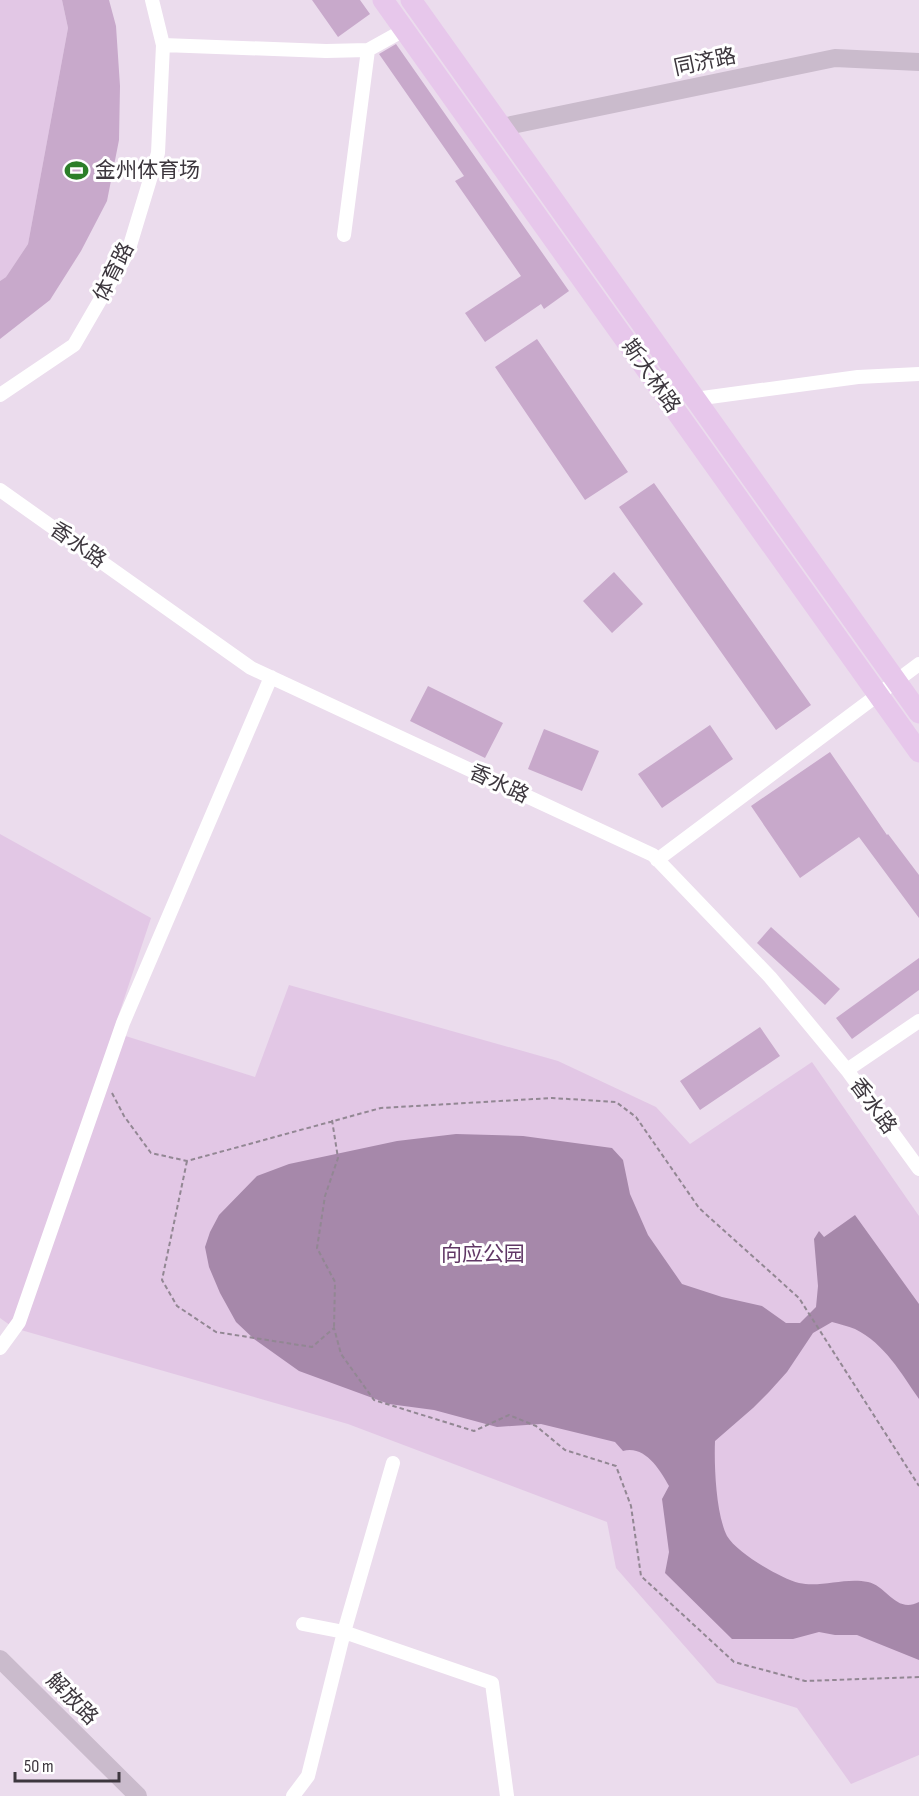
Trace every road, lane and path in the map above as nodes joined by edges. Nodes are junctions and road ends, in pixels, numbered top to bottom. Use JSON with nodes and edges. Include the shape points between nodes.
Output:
{"nodes":[{"id":1,"x":152,"y":0,"type":"edge"},
{"id":2,"x":383,"y":0,"type":"edge"},
{"id":3,"x":411,"y":0,"type":"edge"},
{"id":4,"x":404,"y":30,"type":"junction"},
{"id":5,"x":163,"y":45,"type":"junction"},
{"id":6,"x":368,"y":50,"type":"junction"},
{"id":7,"x":919,"y":62,"type":"edge"},
{"id":8,"x":502,"y":127,"type":"junction"},
{"id":9,"x":344,"y":235,"type":"dead end"},
{"id":10,"x":919,"y":374,"type":"edge"},
{"id":11,"x":0,"y":395,"type":"edge"},
{"id":12,"x":695,"y":399,"type":"junction"},
{"id":13,"x":0,"y":490,"type":"edge"},
{"id":14,"x":919,"y":664,"type":"edge"},
{"id":15,"x":271,"y":677,"type":"junction"},
{"id":16,"x":896,"y":681,"type":"junction"},
{"id":17,"x":877,"y":694,"type":"junction"},
{"id":18,"x":919,"y":713,"type":"edge"},
{"id":19,"x":919,"y":752,"type":"edge"},
{"id":20,"x":657,"y":860,"type":"junction"},
{"id":21,"x":919,"y":1021,"type":"edge"},
{"id":22,"x":847,"y":1070,"type":"junction"},
{"id":23,"x":105,"y":1078,"type":"junction"},
{"id":24,"x":332,"y":1120,"type":"junction"},
{"id":25,"x":187,"y":1161,"type":"junction"},
{"id":26,"x":919,"y":1169,"type":"edge"},
{"id":27,"x":334,"y":1328,"type":"junction"},
{"id":28,"x":0,"y":1348,"type":"edge"},
{"id":29,"x":393,"y":1463,"type":"dead end"},
{"id":30,"x":919,"y":1486,"type":"edge"},
{"id":31,"x":303,"y":1624,"type":"dead end"},
{"id":32,"x":344,"y":1632,"type":"junction"},
{"id":33,"x":0,"y":1659,"type":"edge"},
{"id":34,"x":919,"y":1677,"type":"edge"},
{"id":35,"x":138,"y":1796,"type":"edge"},
{"id":36,"x":293,"y":1796,"type":"edge"},
{"id":37,"x":507,"y":1796,"type":"edge"}],
"edges":[{"from":1,"to":5,"type":"street","name":"体育路"},
{"from":2,"to":4,"type":"main road","name":"斯大林路"},
{"from":3,"to":8,"type":"main road","name":"斯大林路"},
{"from":4,"to":6,"type":"street"},
{"from":4,"to":17,"type":"main road","name":"斯大林路"},
{"from":5,"to":6,"type":"street"},
{"from":5,"to":11,"type":"street","name":"体育路","via":[[158,153],[128,252],[74,345]]},
{"from":6,"to":9,"type":"street"},
{"from":7,"to":8,"type":"street","name":"同济路","via":[[835,58]]},
{"from":8,"to":12,"type":"main road","name":"斯大林路"},
{"from":10,"to":12,"type":"street","via":[[858,377]]},
{"from":12,"to":16,"type":"main road","name":"斯大林路"},
{"from":13,"to":15,"type":"street","name":"香水路","via":[[251,668]]},
{"from":14,"to":16,"type":"street"},
{"from":15,"to":20,"type":"street","name":"香水路"},
{"from":15,"to":23,"type":"street","via":[[123,1023]]},
{"from":16,"to":17,"type":"street"},
{"from":16,"to":18,"type":"main road","name":"斯大林路"},
{"from":17,"to":19,"type":"main road","name":"斯大林路"},
{"from":17,"to":20,"type":"street"},
{"from":20,"to":22,"type":"street","name":"香水路","via":[[770,977]]},
{"from":21,"to":22,"type":"street"},
{"from":22,"to":26,"type":"street","name":"香水路"},
{"from":23,"to":25,"type":"path","via":[[124,1116],[151,1153]]},
{"from":23,"to":28,"type":"street","via":[[19,1322]]},
{"from":24,"to":25,"type":"path"},
{"from":24,"to":27,"type":"path","via":[[338,1158],[325,1196],[317,1248],[335,1282]]},
{"from":24,"to":30,"type":"path","via":[[381,1108],[552,1098],[616,1102],[636,1117],[699,1208],[799,1298]]},
{"from":25,"to":27,"type":"path","via":[[162,1280],[177,1306],[216,1332],[263,1341],[312,1347]]},
{"from":27,"to":34,"type":"path","via":[[341,1354],[374,1400],[474,1431],[509,1415],[536,1426],[565,1450],[616,1466],[631,1506],[641,1576],[734,1662],[805,1682]]},
{"from":29,"to":32,"type":"street"},
{"from":31,"to":32,"type":"street"},
{"from":32,"to":36,"type":"street","via":[[308,1776]]},
{"from":32,"to":37,"type":"street","via":[[492,1683]]},
{"from":33,"to":35,"type":"street","name":"解放路"}]}
